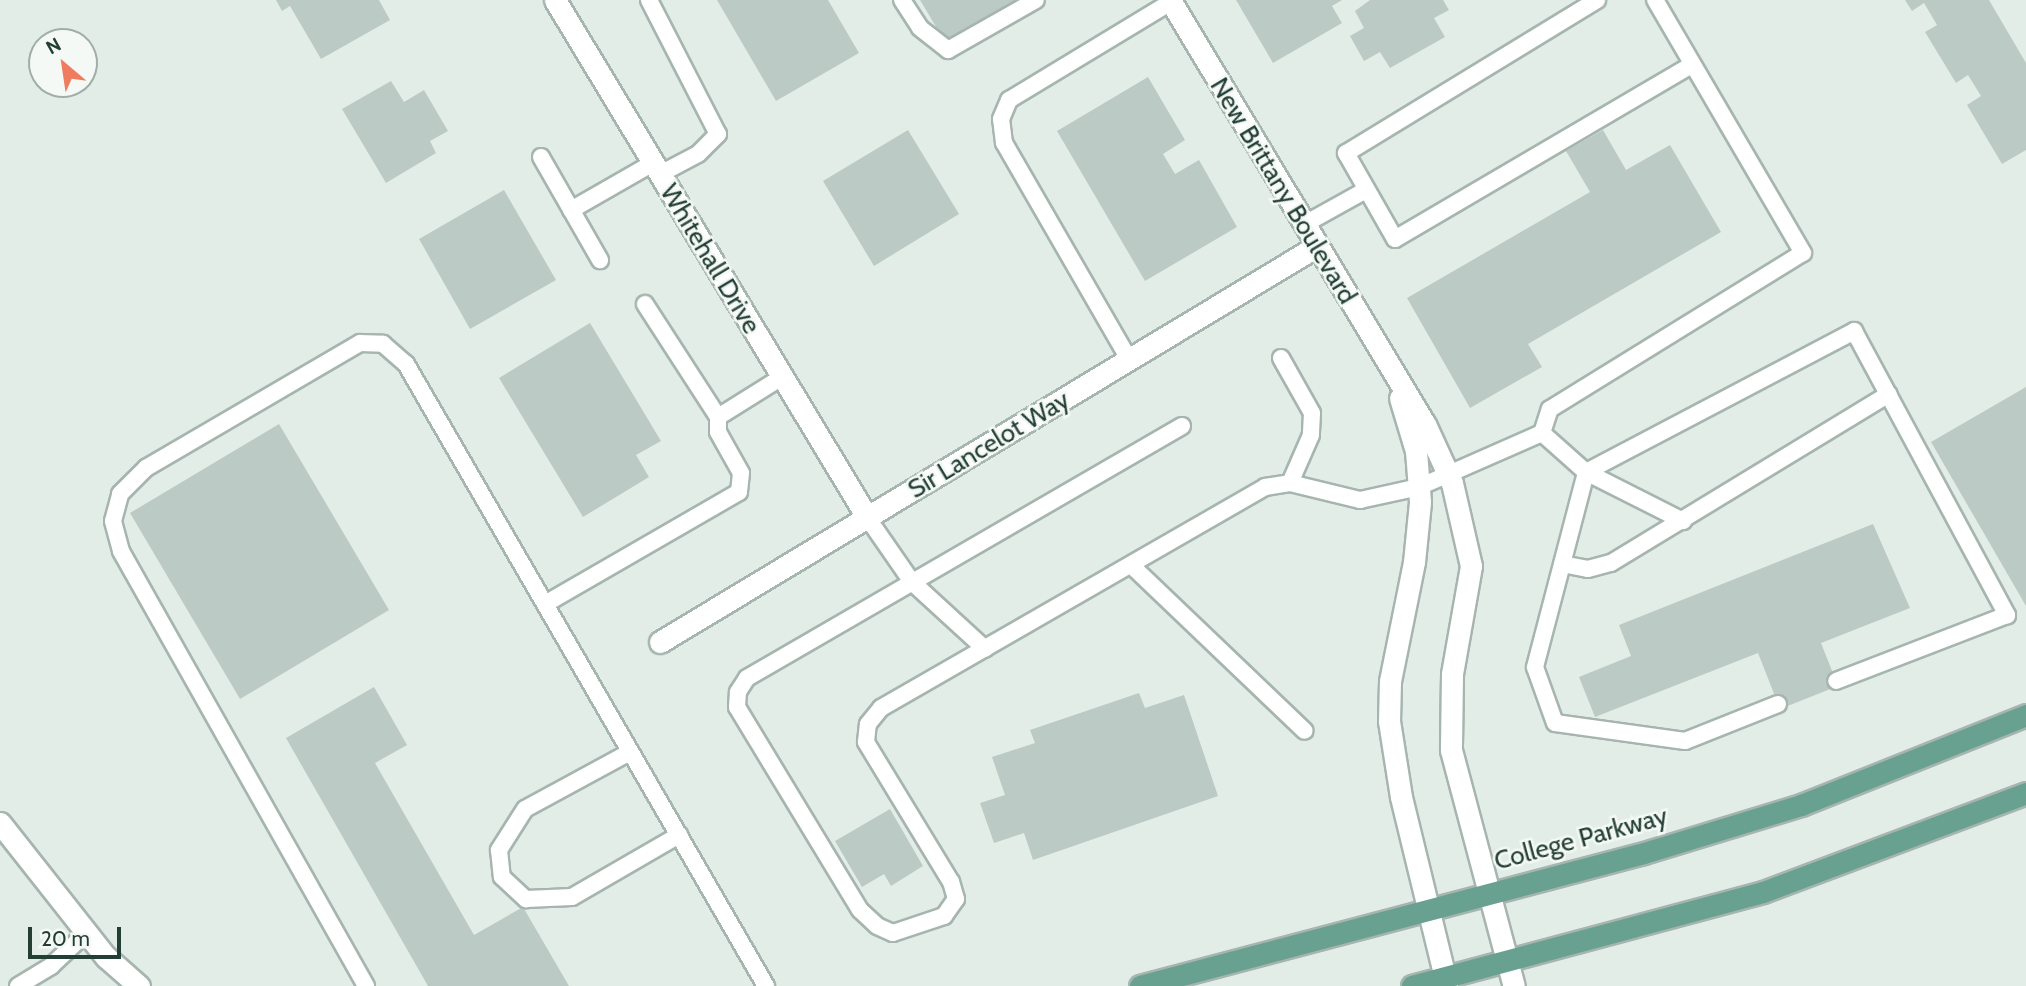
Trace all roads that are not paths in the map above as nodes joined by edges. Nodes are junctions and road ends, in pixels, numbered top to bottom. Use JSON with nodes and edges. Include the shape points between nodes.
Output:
{"nodes":[{"id":1,"x":555,"y":0,"type":"edge"},
{"id":2,"x":649,"y":0,"type":"edge"},
{"id":3,"x":902,"y":0,"type":"edge"},
{"id":4,"x":1036,"y":0,"type":"edge"},
{"id":5,"x":1597,"y":0,"type":"edge"},
{"id":6,"x":1655,"y":0,"type":"edge"},
{"id":7,"x":1171,"y":1,"type":"edge"},
{"id":8,"x":1690,"y":65,"type":"junction"},
{"id":9,"x":541,"y":157,"type":"dead end"},
{"id":10,"x":656,"y":169,"type":"junction"},
{"id":11,"x":1366,"y":190,"type":"junction"},
{"id":12,"x":571,"y":210,"type":"junction"},
{"id":13,"x":1303,"y":225,"type":"junction"},
{"id":14,"x":1317,"y":246,"type":"junction"},
{"id":15,"x":600,"y":260,"type":"dead end"},
{"id":16,"x":645,"y":304,"type":"dead end"},
{"id":17,"x":1281,"y":358,"type":"dead end"},
{"id":18,"x":1130,"y":361,"type":"junction"},
{"id":19,"x":782,"y":377,"type":"junction"},
{"id":20,"x":1396,"y":383,"type":"junction"},
{"id":21,"x":1889,"y":394,"type":"junction"},
{"id":22,"x":718,"y":417,"type":"junction"},
{"id":23,"x":1182,"y":426,"type":"dead end"},
{"id":24,"x":1542,"y":433,"type":"junction"},
{"id":25,"x":1586,"y":472,"type":"junction"},
{"id":26,"x":1449,"y":475,"type":"junction"},
{"id":27,"x":1290,"y":483,"type":"junction"},
{"id":28,"x":1419,"y":487,"type":"junction"},
{"id":29,"x":867,"y":517,"type":"junction"},
{"id":30,"x":1682,"y":521,"type":"junction"},
{"id":31,"x":1131,"y":565,"type":"junction"},
{"id":32,"x":1562,"y":565,"type":"junction"},
{"id":33,"x":912,"y":582,"type":"junction"},
{"id":34,"x":545,"y":604,"type":"junction"},
{"id":35,"x":660,"y":642,"type":"dead end"},
{"id":36,"x":985,"y":649,"type":"junction"},
{"id":37,"x":1836,"y":681,"type":"dead end"},
{"id":38,"x":1778,"y":704,"type":"dead end"},
{"id":39,"x":2026,"y":715,"type":"edge"},
{"id":40,"x":1305,"y":731,"type":"dead end"},
{"id":41,"x":630,"y":752,"type":"junction"},
{"id":42,"x":2026,"y":793,"type":"edge"},
{"id":43,"x":0,"y":823,"type":"edge"},
{"id":44,"x":679,"y":835,"type":"junction"},
{"id":45,"x":1487,"y":892,"type":"junction"},
{"id":46,"x":1430,"y":906,"type":"junction"},
{"id":47,"x":86,"y":933,"type":"junction"},
{"id":48,"x":1507,"y":961,"type":"junction"},
{"id":49,"x":1445,"y":982,"type":"edge"},
{"id":50,"x":19,"y":986,"type":"edge"},
{"id":51,"x":139,"y":986,"type":"edge"},
{"id":52,"x":366,"y":986,"type":"edge"},
{"id":53,"x":766,"y":986,"type":"edge"},
{"id":54,"x":1140,"y":986,"type":"edge"},
{"id":55,"x":1412,"y":986,"type":"edge"},
{"id":56,"x":1514,"y":986,"type":"edge"}],
"edges":[{"from":1,"to":10,"type":"street","name":"Whitehall Drive"},
{"from":2,"to":10,"type":"lane","via":[[718,134],[698,154]]},
{"from":3,"to":4,"type":"lane","via":[[919,28],[948,50]]},
{"from":5,"to":11,"type":"lane","via":[[1346,153]]},
{"from":6,"to":8,"type":"lane"},
{"from":7,"to":13,"type":"street","name":"New Brittany Boulevard"},
{"from":7,"to":18,"type":"lane","via":[[1009,100],[1000,119],[1004,143]]},
{"from":8,"to":11,"type":"lane","via":[[1395,239]]},
{"from":8,"to":24,"type":"lane","via":[[1762,176],[1803,253],[1550,409]]},
{"from":9,"to":12,"type":"lane"},
{"from":10,"to":12,"type":"lane"},
{"from":10,"to":19,"type":"street","name":"Whitehall Drive"},
{"from":11,"to":13,"type":"lane"},
{"from":12,"to":15,"type":"lane"},
{"from":13,"to":14,"type":"street","name":"New Brittany Boulevard"},
{"from":14,"to":18,"type":"street","name":"Sir Lancelot Way"},
{"from":14,"to":20,"type":"street","name":"New Brittany Boulevard"},
{"from":16,"to":22,"type":"lane"},
{"from":17,"to":27,"type":"lane","via":[[1312,413],[1311,435]]},
{"from":18,"to":29,"type":"street","name":"Sir Lancelot Way"},
{"from":19,"to":22,"type":"lane"},
{"from":19,"to":29,"type":"street","name":"Whitehall Drive"},
{"from":20,"to":26,"type":"street","name":"New Brittany Boulevard","via":[[1425,424]]},
{"from":20,"to":28,"type":"street","name":"New Brittany Boulevard"},
{"from":21,"to":25,"type":"lane","via":[[1854,331]]},
{"from":21,"to":30,"type":"lane"},
{"from":21,"to":37,"type":"lane","via":[[2007,615]]},
{"from":22,"to":34,"type":"lane","via":[[718,432],[741,473],[739,492]]},
{"from":23,"to":33,"type":"lane"},
{"from":24,"to":25,"type":"lane"},
{"from":24,"to":26,"type":"lane"},
{"from":25,"to":30,"type":"lane"},
{"from":25,"to":32,"type":"lane"},
{"from":26,"to":28,"type":"lane"},
{"from":26,"to":45,"type":"street","name":"New Brittany Boulevard","via":[[1467,531],[1471,566],[1452,674],[1451,750]]},
{"from":27,"to":28,"type":"lane","via":[[1360,500]]},
{"from":27,"to":31,"type":"lane","via":[[1265,487]]},
{"from":28,"to":46,"type":"street","name":"New Brittany Boulevard","via":[[1415,562],[1396,642],[1389,720],[1401,797]]},
{"from":29,"to":33,"type":"lane"},
{"from":29,"to":35,"type":"street","name":"Sir Lancelot Way"},
{"from":30,"to":32,"type":"lane","via":[[1611,562],[1588,569]]},
{"from":31,"to":36,"type":"lane"},
{"from":31,"to":40,"type":"lane"},
{"from":32,"to":38,"type":"lane","via":[[1535,667],[1555,723],[1685,741]]},
{"from":33,"to":36,"type":"lane"},
{"from":33,"to":36,"type":"lane","via":[[747,678],[738,692],[737,707],[860,910],[893,933],[944,916],[956,899],[951,882],[866,742],[868,724],[881,708]]},
{"from":34,"to":41,"type":"lane"},
{"from":34,"to":52,"type":"lane","via":[[406,364],[383,344],[360,342],[146,468],[120,494],[113,521],[121,551]]},
{"from":39,"to":45,"type":"main road","name":"College Parkway","via":[[1801,805],[1644,853]]},
{"from":41,"to":44,"type":"lane"},
{"from":41,"to":44,"type":"lane","via":[[525,809],[499,850],[502,877],[526,899],[572,897]]},
{"from":42,"to":48,"type":"main road","via":[[1763,892]]},
{"from":43,"to":47,"type":"street"},
{"from":44,"to":53,"type":"lane"},
{"from":45,"to":46,"type":"main road","name":"College Parkway"},
{"from":45,"to":48,"type":"street","name":"New Brittany Boulevard"},
{"from":46,"to":49,"type":"street","name":"New Brittany Boulevard"},
{"from":46,"to":54,"type":"main road","name":"College Parkway"},
{"from":47,"to":50,"type":"lane"},
{"from":47,"to":51,"type":"street"},
{"from":48,"to":49,"type":"main road"},
{"from":48,"to":56,"type":"street","name":"New Brittany Boulevard"},
{"from":49,"to":55,"type":"main road"}]}
